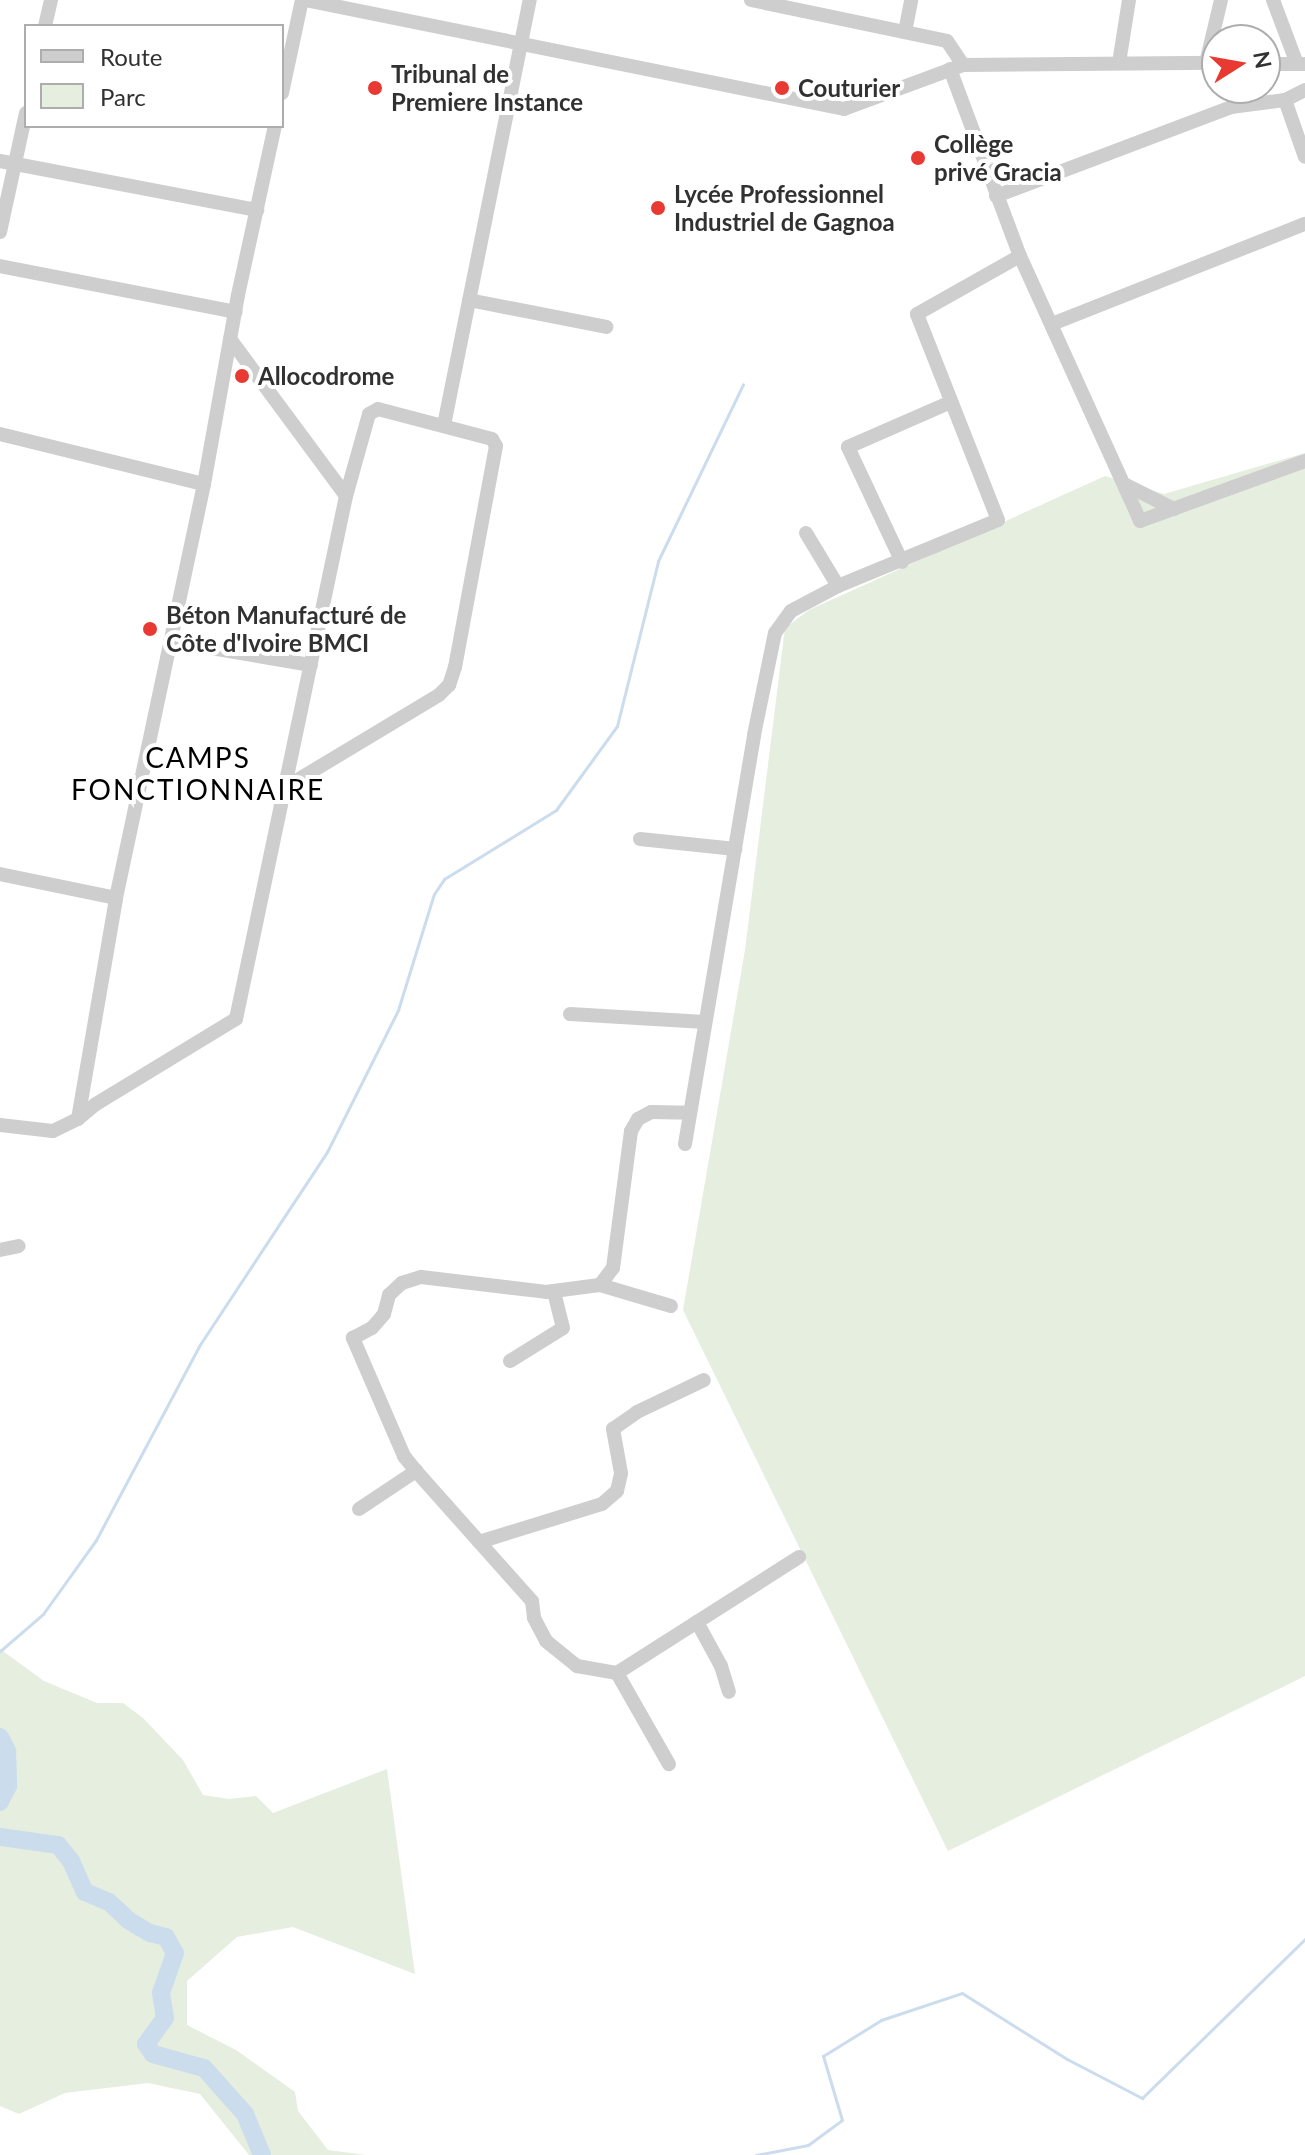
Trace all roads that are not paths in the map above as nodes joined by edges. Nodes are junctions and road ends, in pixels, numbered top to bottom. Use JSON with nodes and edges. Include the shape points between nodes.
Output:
{"nodes":[{"id":1,"x":51,"y":0,"type":"edge"},
{"id":2,"x":304,"y":0,"type":"edge"},
{"id":3,"x":530,"y":0,"type":"edge"},
{"id":4,"x":751,"y":0,"type":"edge"},
{"id":5,"x":911,"y":0,"type":"edge"},
{"id":6,"x":1129,"y":0,"type":"edge"},
{"id":7,"x":1221,"y":0,"type":"edge"},
{"id":8,"x":1273,"y":0,"type":"edge"},
{"id":9,"x":45,"y":24,"type":"edge"},
{"id":10,"x":1217,"y":24,"type":"edge"},
{"id":11,"x":905,"y":32,"type":"junction"},
{"id":12,"x":522,"y":43,"type":"junction"},
{"id":13,"x":1119,"y":63,"type":"junction"},
{"id":14,"x":1201,"y":63,"type":"edge"},
{"id":15,"x":1301,"y":64,"type":"edge"},
{"id":16,"x":957,"y":67,"type":"junction"},
{"id":17,"x":284,"y":85,"type":"edge"},
{"id":18,"x":1305,"y":90,"type":"edge"},
{"id":19,"x":1285,"y":100,"type":"junction"},
{"id":20,"x":24,"y":118,"type":"edge"},
{"id":21,"x":275,"y":128,"type":"edge"},
{"id":22,"x":1305,"y":157,"type":"edge"},
{"id":23,"x":7,"y":163,"type":"edge"},
{"id":24,"x":996,"y":196,"type":"junction"},
{"id":25,"x":257,"y":210,"type":"junction"},
{"id":26,"x":1305,"y":224,"type":"edge"},
{"id":27,"x":0,"y":232,"type":"edge"},
{"id":28,"x":1020,"y":256,"type":"junction"},
{"id":29,"x":0,"y":266,"type":"edge"},
{"id":30,"x":469,"y":300,"type":"junction"},
{"id":31,"x":236,"y":312,"type":"junction"},
{"id":32,"x":1052,"y":324,"type":"junction"},
{"id":33,"x":606,"y":327,"type":"dead end"},
{"id":34,"x":230,"y":339,"type":"junction"},
{"id":35,"x":951,"y":402,"type":"junction"},
{"id":36,"x":444,"y":425,"type":"junction"},
{"id":37,"x":0,"y":434,"type":"edge"},
{"id":38,"x":1305,"y":461,"type":"edge"},
{"id":39,"x":204,"y":484,"type":"junction"},
{"id":40,"x":1124,"y":484,"type":"junction"},
{"id":41,"x":346,"y":496,"type":"junction"},
{"id":42,"x":1174,"y":509,"type":"junction"},
{"id":43,"x":806,"y":533,"type":"dead end"},
{"id":44,"x":902,"y":562,"type":"junction"},
{"id":45,"x":838,"y":586,"type":"junction"},
{"id":46,"x":170,"y":641,"type":"junction"},
{"id":47,"x":311,"y":665,"type":"junction"},
{"id":48,"x":286,"y":787,"type":"junction"},
{"id":49,"x":640,"y":839,"type":"dead end"},
{"id":50,"x":735,"y":849,"type":"junction"},
{"id":51,"x":0,"y":874,"type":"edge"},
{"id":52,"x":116,"y":898,"type":"junction"},
{"id":53,"x":570,"y":1014,"type":"dead end"},
{"id":54,"x":705,"y":1022,"type":"junction"},
{"id":55,"x":690,"y":1113,"type":"junction"},
{"id":56,"x":78,"y":1119,"type":"junction"},
{"id":57,"x":0,"y":1125,"type":"edge"},
{"id":58,"x":685,"y":1144,"type":"dead end"},
{"id":59,"x":19,"y":1246,"type":"dead end"},
{"id":60,"x":0,"y":1250,"type":"edge"},
{"id":61,"x":600,"y":1285,"type":"junction"},
{"id":62,"x":554,"y":1291,"type":"junction"},
{"id":63,"x":671,"y":1306,"type":"dead end"},
{"id":64,"x":510,"y":1361,"type":"dead end"},
{"id":65,"x":704,"y":1380,"type":"dead end"},
{"id":66,"x":416,"y":1471,"type":"junction"},
{"id":67,"x":359,"y":1509,"type":"dead end"},
{"id":68,"x":479,"y":1542,"type":"junction"},
{"id":69,"x":799,"y":1557,"type":"dead end"},
{"id":70,"x":697,"y":1622,"type":"junction"},
{"id":71,"x":617,"y":1673,"type":"junction"},
{"id":72,"x":729,"y":1692,"type":"dead end"},
{"id":73,"x":669,"y":1764,"type":"dead end"}],
"edges":[{"from":1,"to":9,"type":"street"},
{"from":2,"to":12,"type":"street"},
{"from":2,"to":17,"type":"street"},
{"from":3,"to":12,"type":"street"},
{"from":4,"to":11,"type":"street"},
{"from":5,"to":11,"type":"street"},
{"from":6,"to":13,"type":"street"},
{"from":7,"to":10,"type":"street"},
{"from":8,"to":15,"type":"street"},
{"from":11,"to":16,"type":"street","via":[[947,41]]},
{"from":12,"to":16,"type":"street","via":[[844,109]]},
{"from":12,"to":30,"type":"street"},
{"from":13,"to":14,"type":"street"},
{"from":13,"to":16,"type":"street"},
{"from":16,"to":24,"type":"street"},
{"from":18,"to":19,"type":"street"},
{"from":19,"to":22,"type":"street"},
{"from":19,"to":24,"type":"street","via":[[1231,107]]},
{"from":20,"to":23,"type":"street"},
{"from":21,"to":25,"type":"street"},
{"from":23,"to":25,"type":"street"},
{"from":23,"to":27,"type":"street"},
{"from":24,"to":28,"type":"street"},
{"from":25,"to":31,"type":"street"},
{"from":26,"to":32,"type":"street"},
{"from":28,"to":32,"type":"street"},
{"from":28,"to":35,"type":"street","via":[[917,314]]},
{"from":29,"to":31,"type":"street"},
{"from":30,"to":33,"type":"street"},
{"from":30,"to":36,"type":"street"},
{"from":31,"to":34,"type":"street"},
{"from":32,"to":40,"type":"street"},
{"from":34,"to":39,"type":"street"},
{"from":34,"to":41,"type":"street"},
{"from":35,"to":44,"type":"street","via":[[998,520]]},
{"from":35,"to":44,"type":"street","via":[[848,447]]},
{"from":36,"to":41,"type":"street","via":[[372,410]]},
{"from":36,"to":48,"type":"street","via":[[492,439],[496,446],[449,685]]},
{"from":37,"to":39,"type":"street"},
{"from":38,"to":42,"type":"street"},
{"from":39,"to":46,"type":"street"},
{"from":40,"to":42,"type":"street"},
{"from":40,"to":42,"type":"street","via":[[1140,521]]},
{"from":41,"to":47,"type":"street"},
{"from":43,"to":45,"type":"street"},
{"from":44,"to":45,"type":"street"},
{"from":45,"to":50,"type":"street","via":[[791,611],[775,633]]},
{"from":46,"to":47,"type":"street"},
{"from":46,"to":52,"type":"street"},
{"from":47,"to":48,"type":"street"},
{"from":48,"to":56,"type":"street","via":[[236,1019]]},
{"from":49,"to":50,"type":"street"},
{"from":50,"to":54,"type":"street"},
{"from":51,"to":52,"type":"street"},
{"from":52,"to":56,"type":"street"},
{"from":53,"to":54,"type":"street"},
{"from":54,"to":55,"type":"street"},
{"from":55,"to":58,"type":"street"},
{"from":55,"to":61,"type":"street","via":[[651,1112],[631,1131],[613,1268]]},
{"from":56,"to":57,"type":"street","via":[[53,1131]]},
{"from":59,"to":60,"type":"street"},
{"from":61,"to":62,"type":"street"},
{"from":61,"to":63,"type":"street"},
{"from":62,"to":64,"type":"street","via":[[563,1328]]},
{"from":62,"to":66,"type":"street","via":[[421,1277],[402,1283],[389,1295],[384,1314],[372,1328],[353,1338],[404,1456]]},
{"from":65,"to":68,"type":"street","via":[[613,1429],[621,1473],[617,1491],[602,1504]]},
{"from":66,"to":67,"type":"street"},
{"from":66,"to":68,"type":"street"},
{"from":68,"to":71,"type":"street","via":[[532,1601],[546,1641],[577,1666]]},
{"from":69,"to":70,"type":"street"},
{"from":70,"to":71,"type":"street"},
{"from":70,"to":72,"type":"street"},
{"from":71,"to":73,"type":"street"}]}
